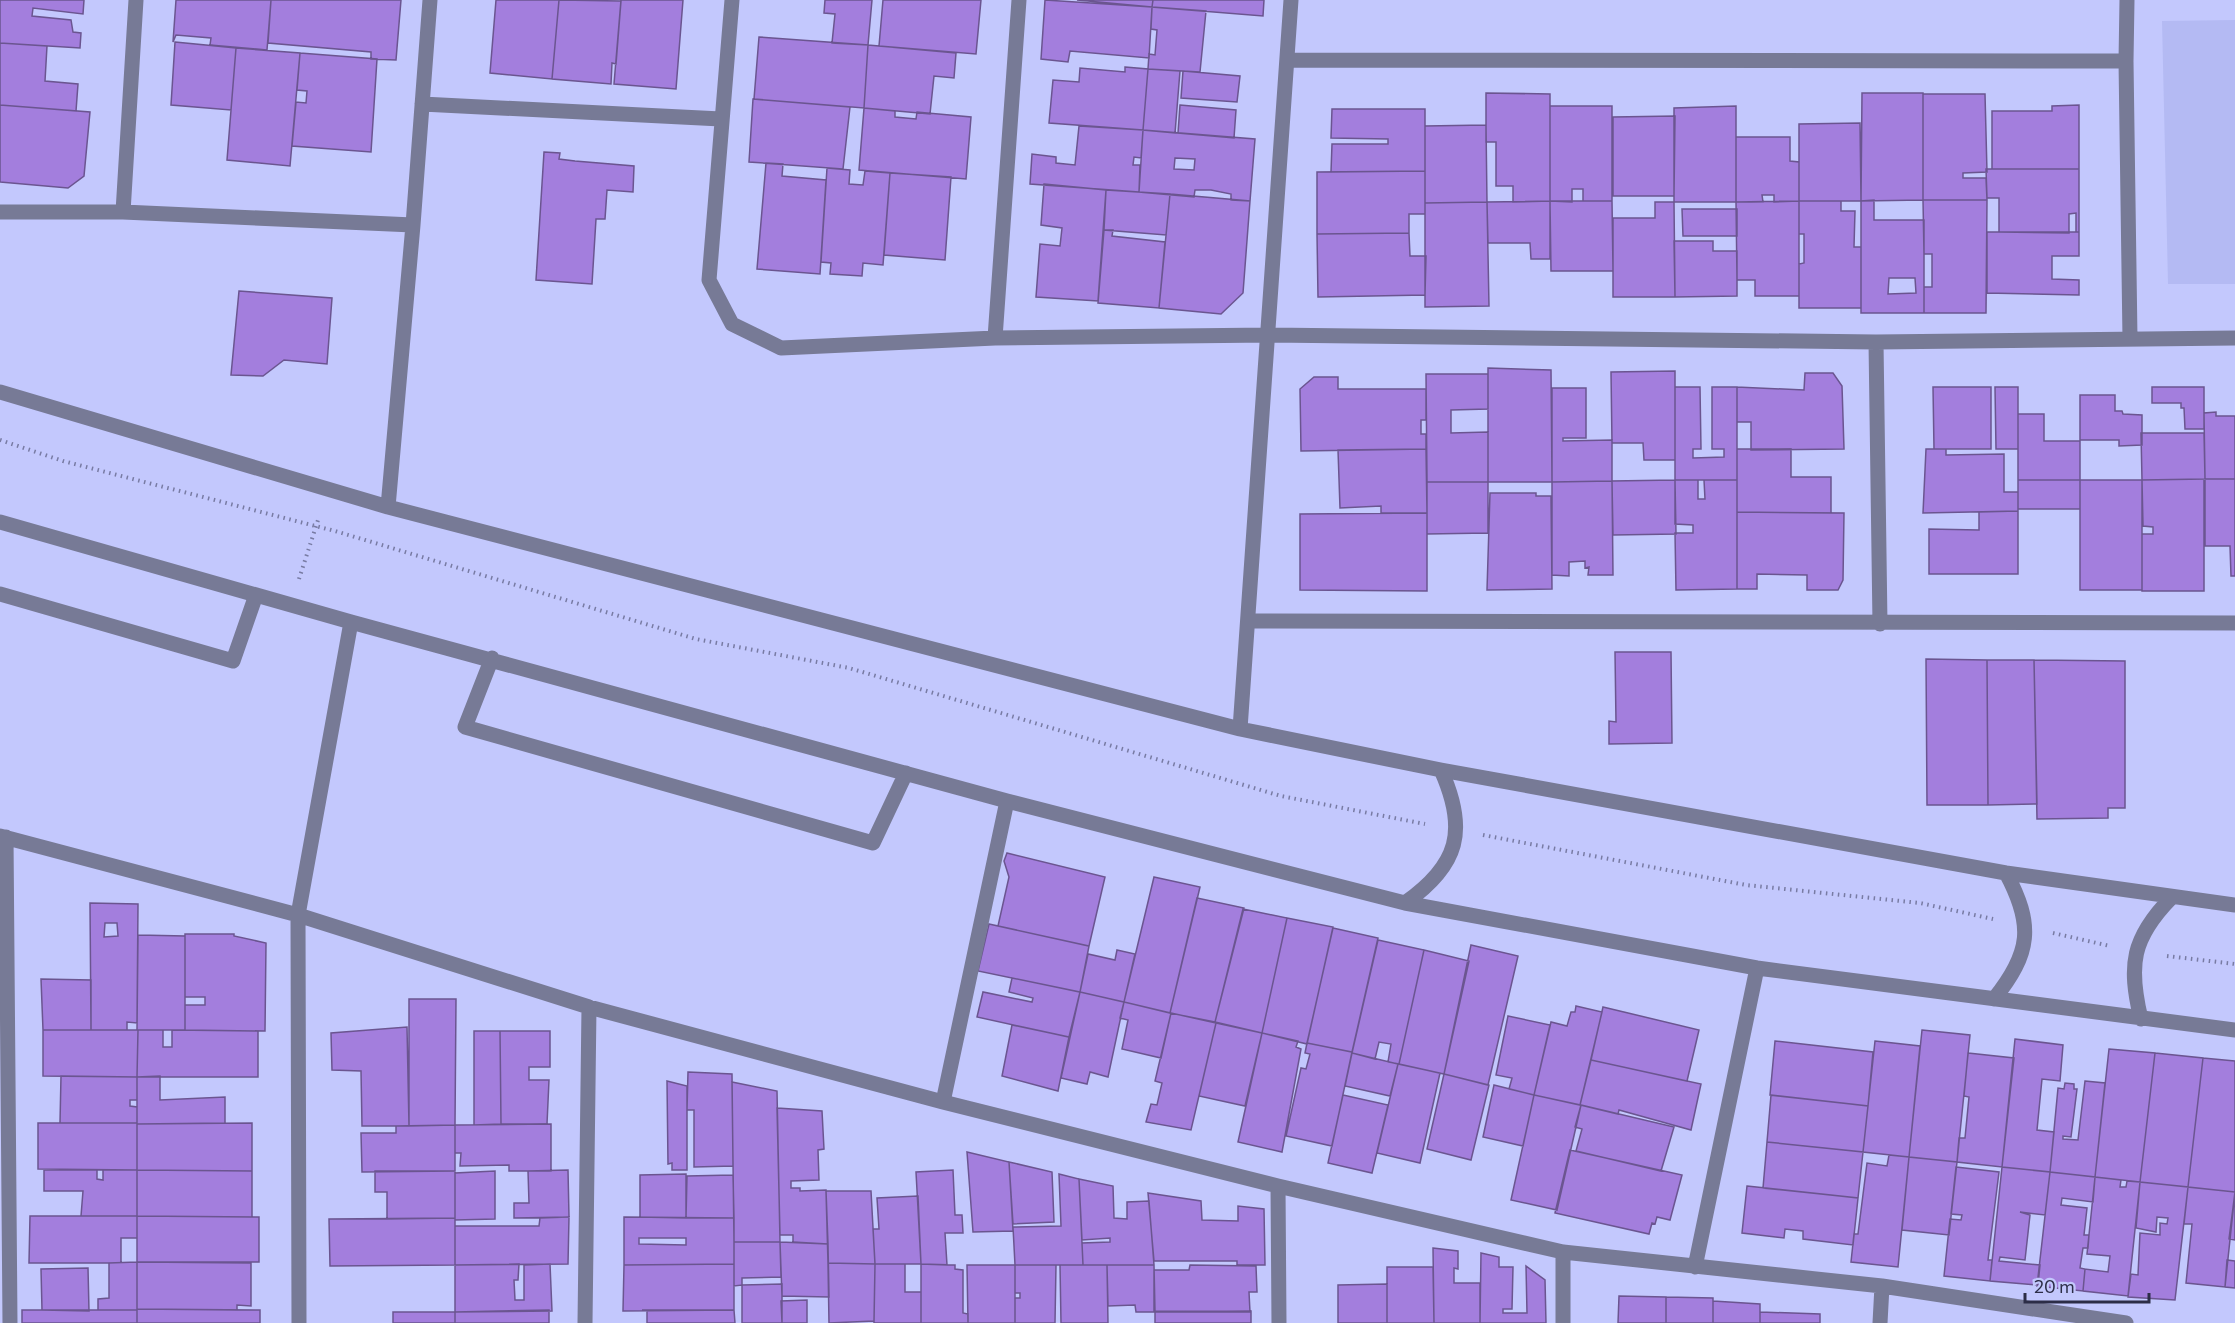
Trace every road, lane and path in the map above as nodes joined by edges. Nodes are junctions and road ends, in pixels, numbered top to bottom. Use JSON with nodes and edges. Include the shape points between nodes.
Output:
{"nodes":[{"id":1,"x":136,"y":0,"type":"edge"},
{"id":2,"x":430,"y":0,"type":"edge"},
{"id":3,"x":732,"y":0,"type":"edge"},
{"id":4,"x":1019,"y":0,"type":"edge"},
{"id":5,"x":1291,"y":0,"type":"edge"},
{"id":6,"x":2127,"y":0,"type":"edge"},
{"id":7,"x":1287,"y":60,"type":"junction"},
{"id":8,"x":2126,"y":61,"type":"junction"},
{"id":9,"x":422,"y":104,"type":"junction"},
{"id":10,"x":721,"y":120,"type":"junction"},
{"id":11,"x":0,"y":212,"type":"edge"},
{"id":12,"x":123,"y":212,"type":"junction"},
{"id":13,"x":413,"y":225,"type":"junction"},
{"id":14,"x":1269,"y":335,"type":"junction"},
{"id":15,"x":995,"y":338,"type":"junction"},
{"id":16,"x":2235,"y":338,"type":"edge"},
{"id":17,"x":2130,"y":339,"type":"junction"},
{"id":18,"x":1876,"y":342,"type":"junction"},
{"id":19,"x":0,"y":392,"type":"edge"},
{"id":20,"x":326,"y":488,"type":"junction"},
{"id":21,"x":388,"y":507,"type":"junction"},
{"id":22,"x":0,"y":522,"type":"edge"},
{"id":23,"x":0,"y":594,"type":"edge"},
{"id":24,"x":256,"y":595,"type":"junction"},
{"id":25,"x":291,"y":605,"type":"junction"},
{"id":26,"x":1248,"y":621,"type":"junction"},
{"id":27,"x":351,"y":622,"type":"junction"},
{"id":28,"x":2235,"y":623,"type":"edge"},
{"id":29,"x":1880,"y":624,"type":"junction"},
{"id":30,"x":492,"y":658,"type":"junction"},
{"id":31,"x":1240,"y":729,"type":"junction"},
{"id":32,"x":1441,"y":770,"type":"junction"},
{"id":33,"x":906,"y":773,"type":"junction"},
{"id":34,"x":1007,"y":801,"type":"junction"},
{"id":35,"x":3,"y":837,"type":"edge"},
{"id":36,"x":2006,"y":873,"type":"junction"},
{"id":37,"x":2171,"y":898,"type":"junction"},
{"id":38,"x":1405,"y":903,"type":"junction"},
{"id":39,"x":2235,"y":905,"type":"edge"},
{"id":40,"x":298,"y":915,"type":"junction"},
{"id":41,"x":1756,"y":968,"type":"junction"},
{"id":42,"x":1994,"y":999,"type":"junction"},
{"id":43,"x":590,"y":1006,"type":"junction"},
{"id":44,"x":2141,"y":1019,"type":"junction"},
{"id":45,"x":2235,"y":1030,"type":"edge"},
{"id":46,"x":943,"y":1102,"type":"junction"},
{"id":47,"x":4,"y":1123,"type":"edge"},
{"id":48,"x":1278,"y":1186,"type":"junction"},
{"id":49,"x":1563,"y":1252,"type":"junction"},
{"id":50,"x":1695,"y":1267,"type":"junction"},
{"id":51,"x":1882,"y":1286,"type":"junction"},
{"id":52,"x":2104,"y":1322,"type":"edge"},
{"id":53,"x":10,"y":1323,"type":"edge"},
{"id":54,"x":299,"y":1323,"type":"edge"},
{"id":55,"x":585,"y":1323,"type":"edge"},
{"id":56,"x":1279,"y":1323,"type":"edge"},
{"id":57,"x":1563,"y":1323,"type":"edge"},
{"id":58,"x":1880,"y":1323,"type":"edge"},
{"id":59,"x":2126,"y":1323,"type":"edge"}],
"edges":[{"from":1,"to":12,"type":"street"},
{"from":2,"to":9,"type":"street"},
{"from":3,"to":10,"type":"street"},
{"from":4,"to":15,"type":"street"},
{"from":5,"to":7,"type":"street"},
{"from":6,"to":8,"type":"street"},
{"from":7,"to":8,"type":"street"},
{"from":7,"to":14,"type":"street"},
{"from":8,"to":17,"type":"street"},
{"from":9,"to":10,"type":"street"},
{"from":9,"to":13,"type":"street"},
{"from":10,"to":15,"type":"street","via":[[709,280],[732,324],[781,348]]},
{"from":11,"to":12,"type":"street"},
{"from":12,"to":13,"type":"street"},
{"from":13,"to":21,"type":"street"},
{"from":14,"to":15,"type":"street"},
{"from":14,"to":18,"type":"street"},
{"from":14,"to":26,"type":"street"},
{"from":16,"to":17,"type":"street"},
{"from":17,"to":18,"type":"street"},
{"from":18,"to":29,"type":"street"},
{"from":19,"to":20,"type":"street"},
{"from":20,"to":21,"type":"street"},
{"from":20,"to":25,"type":"path"},
{"from":21,"to":31,"type":"street"},
{"from":22,"to":24,"type":"street"},
{"from":23,"to":24,"type":"street","via":[[233,661]]},
{"from":24,"to":25,"type":"street"},
{"from":25,"to":27,"type":"street"},
{"from":26,"to":29,"type":"street"},
{"from":26,"to":31,"type":"street"},
{"from":27,"to":30,"type":"street"},
{"from":27,"to":40,"type":"street"},
{"from":28,"to":29,"type":"street"},
{"from":30,"to":33,"type":"street"},
{"from":30,"to":33,"type":"street","via":[[465,727],[873,843]]},
{"from":31,"to":32,"type":"street"},
{"from":32,"to":36,"type":"street"},
{"from":32,"to":38,"type":"street","via":[[1454,799],[1457,830],[1448,860],[1430,886]]},
{"from":33,"to":34,"type":"street"},
{"from":34,"to":38,"type":"street"},
{"from":34,"to":46,"type":"street"},
{"from":35,"to":40,"type":"street"},
{"from":35,"to":47,"type":"street"},
{"from":36,"to":37,"type":"street"},
{"from":36,"to":42,"type":"street","via":[[2020,898],[2025,926],[2023,951],[2014,975]]},
{"from":37,"to":39,"type":"street"},
{"from":37,"to":44,"type":"street","via":[[2152,917],[2136,953],[2133,987]]},
{"from":38,"to":41,"type":"street"},
{"from":40,"to":43,"type":"street"},
{"from":40,"to":54,"type":"street"},
{"from":41,"to":42,"type":"street"},
{"from":41,"to":50,"type":"street"},
{"from":42,"to":44,"type":"street"},
{"from":43,"to":46,"type":"street"},
{"from":43,"to":55,"type":"street"},
{"from":44,"to":45,"type":"street"},
{"from":46,"to":48,"type":"street"},
{"from":47,"to":53,"type":"street"},
{"from":48,"to":49,"type":"street"},
{"from":48,"to":56,"type":"street"},
{"from":49,"to":50,"type":"street"},
{"from":49,"to":57,"type":"street"},
{"from":50,"to":51,"type":"street"},
{"from":51,"to":52,"type":"street"},
{"from":51,"to":58,"type":"street"},
{"from":52,"to":59,"type":"street"}]}
